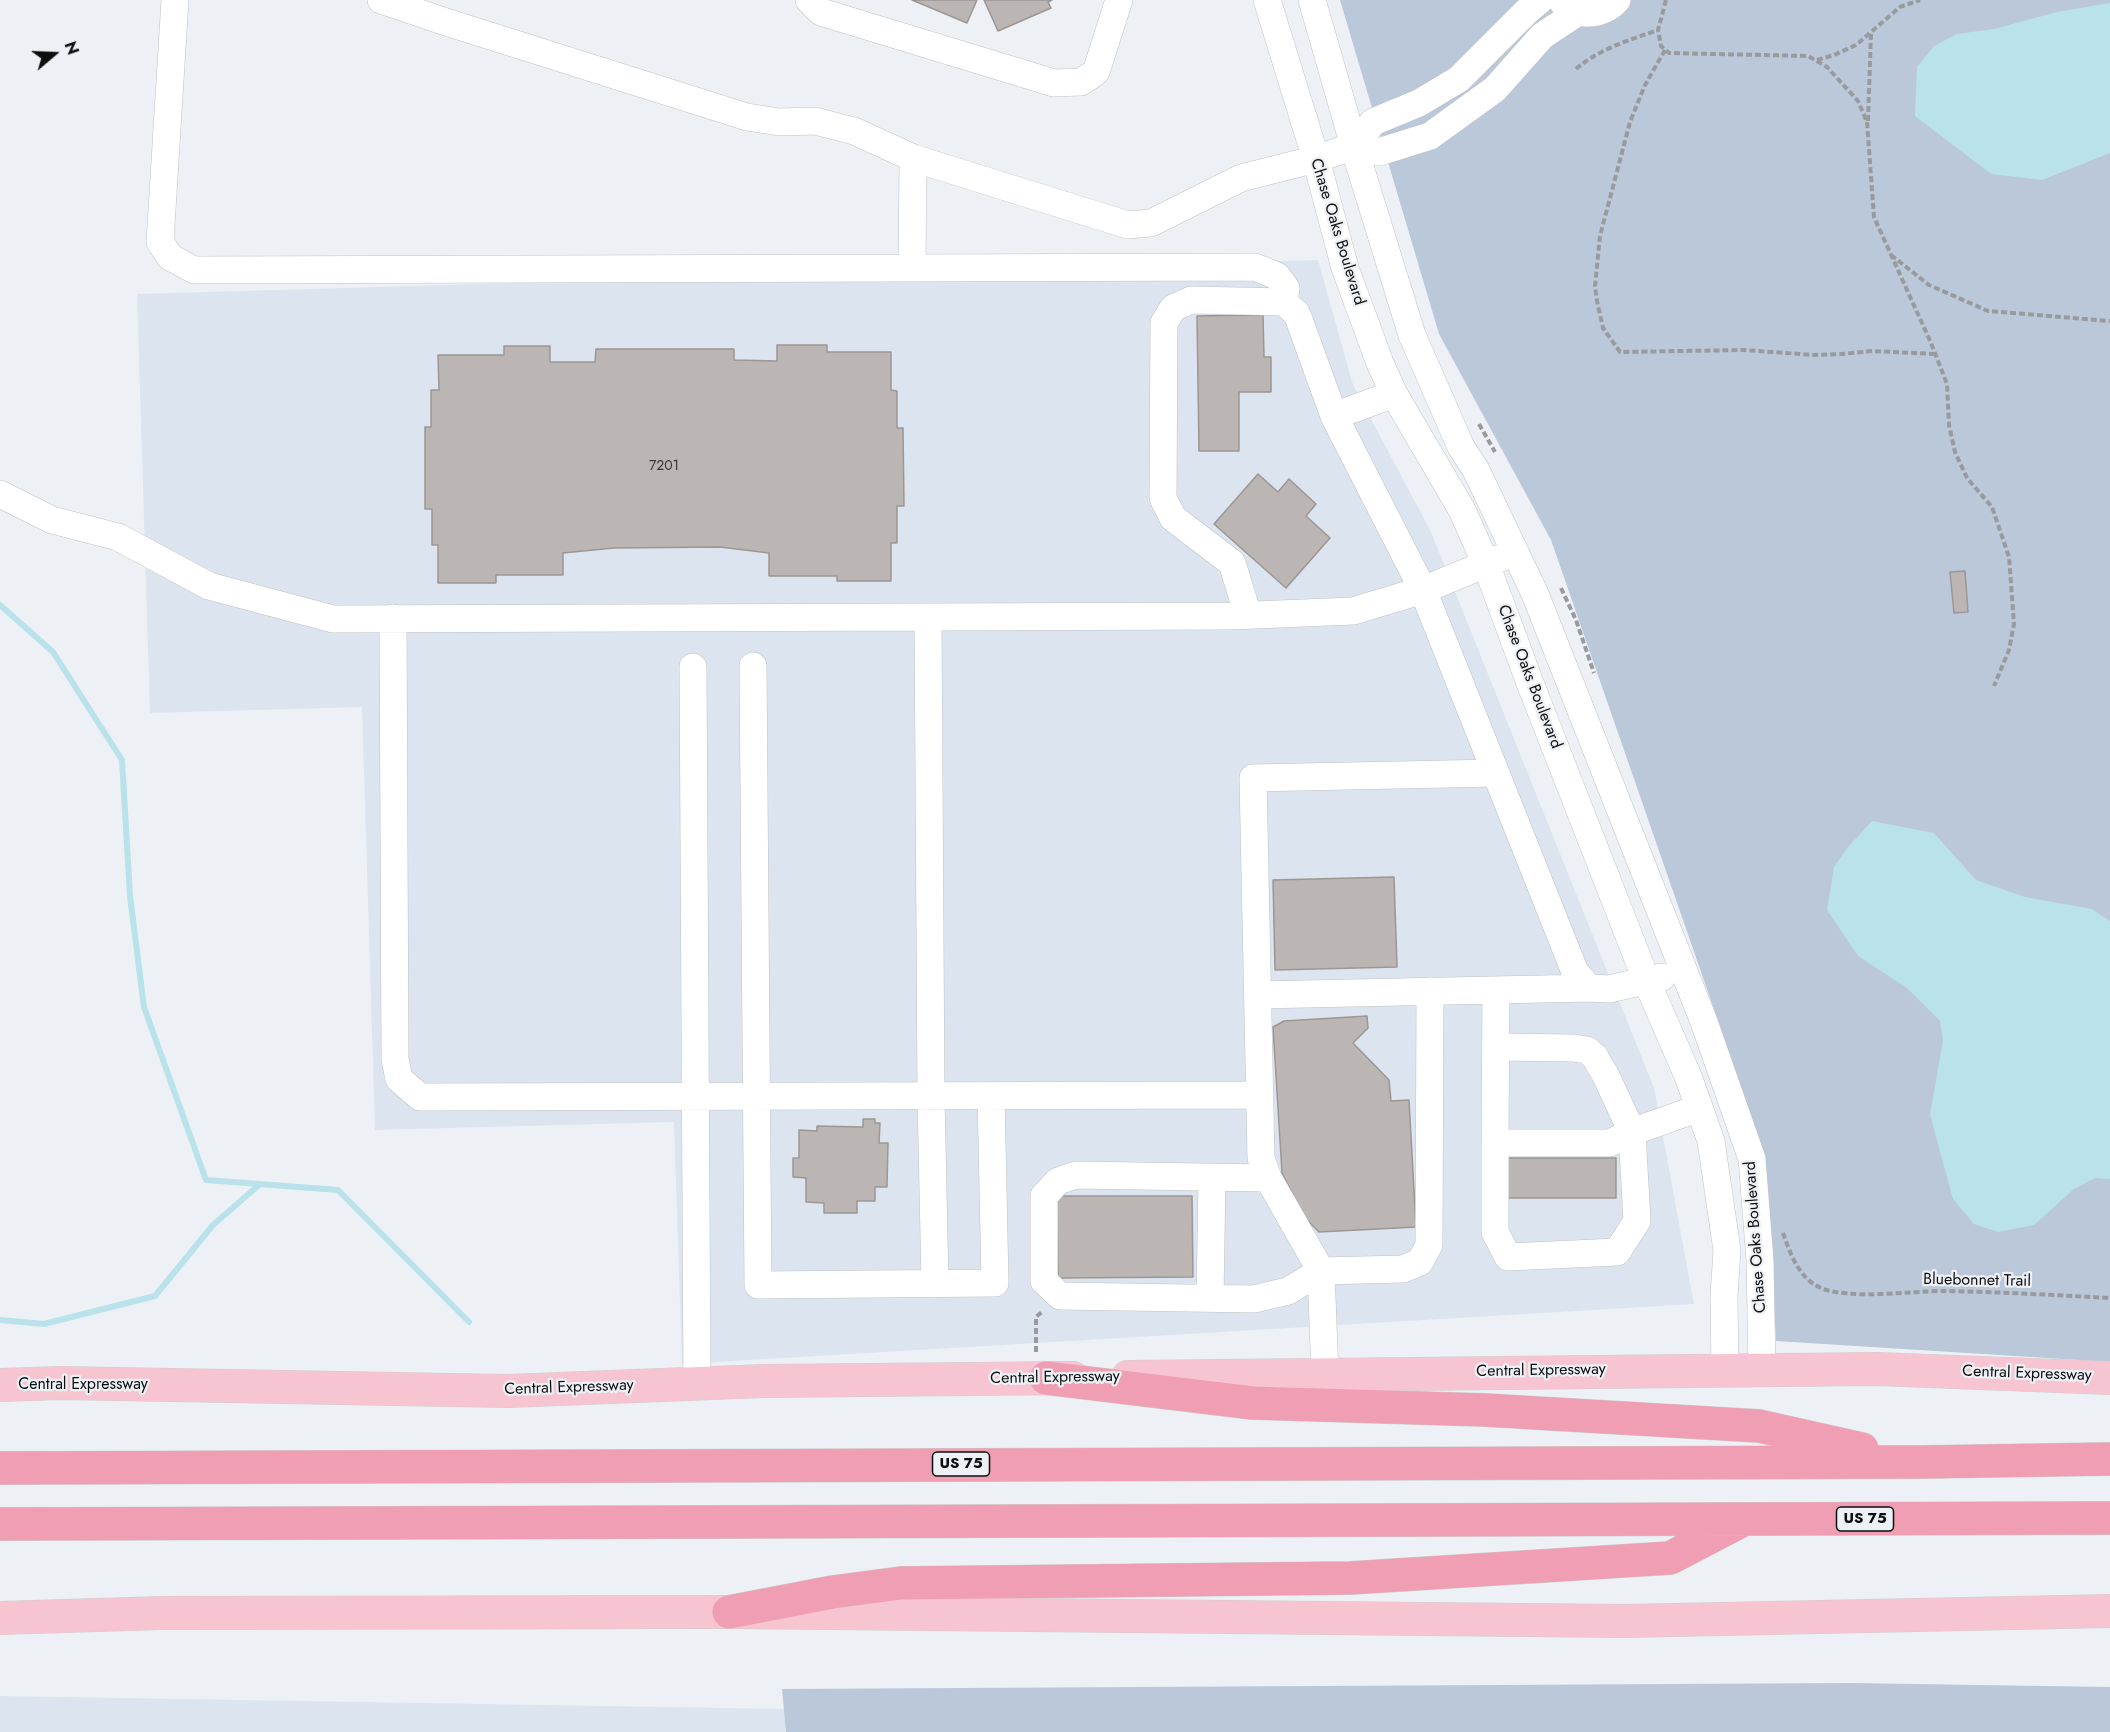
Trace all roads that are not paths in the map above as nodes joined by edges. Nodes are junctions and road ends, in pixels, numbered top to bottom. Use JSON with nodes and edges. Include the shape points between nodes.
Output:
{"nodes":[{"id":1,"x":175,"y":0,"type":"edge"},
{"id":2,"x":381,"y":0,"type":"edge"},
{"id":3,"x":809,"y":0,"type":"edge"},
{"id":4,"x":1119,"y":0,"type":"edge"},
{"id":5,"x":1267,"y":0,"type":"edge"},
{"id":6,"x":1312,"y":0,"type":"edge"},
{"id":7,"x":1540,"y":0,"type":"edge"},
{"id":8,"x":1617,"y":0,"type":"edge"},
{"id":9,"x":1569,"y":6,"type":"edge"},
{"id":10,"x":1354,"y":146,"type":"junction"},
{"id":11,"x":914,"y":158,"type":"junction"},
{"id":12,"x":1316,"y":159,"type":"junction"},
{"id":13,"x":912,"y":268,"type":"junction"},
{"id":14,"x":1284,"y":302,"type":"junction"},
{"id":15,"x":1394,"y":394,"type":"junction"},
{"id":16,"x":1334,"y":416,"type":"junction"},
{"id":17,"x":0,"y":494,"type":"edge"},
{"id":18,"x":1515,"y":552,"type":"junction"},
{"id":19,"x":1486,"y":564,"type":"junction"},
{"id":20,"x":1423,"y":590,"type":"junction"},
{"id":21,"x":1248,"y":615,"type":"junction"},
{"id":22,"x":928,"y":617,"type":"junction"},
{"id":23,"x":393,"y":618,"type":"junction"},
{"id":24,"x":753,"y":666,"type":"dead end"},
{"id":25,"x":693,"y":667,"type":"dead end"},
{"id":26,"x":1495,"y":773,"type":"junction"},
{"id":27,"x":1683,"y":970,"type":"junction"},
{"id":28,"x":1647,"y":982,"type":"junction"},
{"id":29,"x":1589,"y":988,"type":"junction"},
{"id":30,"x":1496,"y":990,"type":"junction"},
{"id":31,"x":1430,"y":991,"type":"junction"},
{"id":32,"x":1258,"y":995,"type":"junction"},
{"id":33,"x":1496,"y":1047,"type":"junction"},
{"id":34,"x":1260,"y":1095,"type":"junction"},
{"id":35,"x":695,"y":1096,"type":"junction"},
{"id":36,"x":756,"y":1096,"type":"junction"},
{"id":37,"x":931,"y":1096,"type":"junction"},
{"id":38,"x":991,"y":1096,"type":"junction"},
{"id":39,"x":1699,"y":1108,"type":"junction"},
{"id":40,"x":1632,"y":1132,"type":"junction"},
{"id":41,"x":1495,"y":1143,"type":"junction"},
{"id":42,"x":1212,"y":1178,"type":"junction"},
{"id":43,"x":1268,"y":1178,"type":"junction"},
{"id":44,"x":1321,"y":1271,"type":"junction"},
{"id":45,"x":935,"y":1284,"type":"junction"},
{"id":46,"x":1210,"y":1298,"type":"junction"},
{"id":47,"x":1041,"y":1365,"type":"junction"},
{"id":48,"x":1725,"y":1370,"type":"junction"},
{"id":49,"x":1762,"y":1370,"type":"junction"},
{"id":50,"x":0,"y":1372,"type":"edge"},
{"id":51,"x":1325,"y":1375,"type":"junction"},
{"id":52,"x":2110,"y":1378,"type":"edge"},
{"id":53,"x":60,"y":1383,"type":"junction"},
{"id":54,"x":697,"y":1384,"type":"junction"},
{"id":55,"x":0,"y":1385,"type":"edge"},
{"id":56,"x":2110,"y":1459,"type":"edge"},
{"id":57,"x":1922,"y":1462,"type":"junction"},
{"id":58,"x":0,"y":1468,"type":"edge"},
{"id":59,"x":2110,"y":1518,"type":"edge"},
{"id":60,"x":1744,"y":1519,"type":"junction"},
{"id":61,"x":0,"y":1524,"type":"edge"},
{"id":62,"x":2110,"y":1611,"type":"edge"},
{"id":63,"x":729,"y":1612,"type":"junction"},
{"id":64,"x":3,"y":1619,"type":"edge"}],
"edges":[{"from":1,"to":13,"type":"street","via":[[160,242],[170,257],[194,270]]},
{"from":2,"to":11,"type":"street","via":[[747,117],[779,122],[814,121],[854,131]]},
{"from":3,"to":4,"type":"street","via":[[820,12],[1054,83],[1081,82],[1096,72]]},
{"from":5,"to":12,"type":"street","name":"Chase Oaks Boulevard"},
{"from":6,"to":10,"type":"street","name":"Chase Oaks Boulevard"},
{"from":7,"to":10,"type":"street","via":[[1459,79],[1419,103],[1373,122]]},
{"from":8,"to":9,"type":"street","via":[[1595,14]]},
{"from":9,"to":10,"type":"street","via":[[1495,89],[1430,136],[1379,152]]},
{"from":10,"to":12,"type":"street"},
{"from":10,"to":18,"type":"street","name":"Chase Oaks Boulevard","via":[[1412,335],[1461,447]]},
{"from":11,"to":12,"type":"street","via":[[1128,225],[1151,223],[1241,177]]},
{"from":11,"to":13,"type":"street"},
{"from":12,"to":15,"type":"street","name":"Chase Oaks Boulevard","via":[[1345,268]]},
{"from":13,"to":14,"type":"street","via":[[1255,267],[1277,276],[1287,288]]},
{"from":14,"to":16,"type":"street","via":[[1297,314]]},
{"from":14,"to":21,"type":"street","via":[[1191,300],[1173,308],[1164,323],[1163,498],[1173,518],[1232,563]]},
{"from":15,"to":16,"type":"street"},
{"from":15,"to":19,"type":"street","name":"Chase Oaks Boulevard","via":[[1462,510]]},
{"from":16,"to":20,"type":"street"},
{"from":17,"to":23,"type":"street","via":[[52,520],[118,537],[209,586],[333,619]]},
{"from":18,"to":19,"type":"street"},
{"from":18,"to":27,"type":"street","name":"Chase Oaks Boulevard"},
{"from":19,"to":20,"type":"street"},
{"from":19,"to":28,"type":"street","name":"Chase Oaks Boulevard"},
{"from":20,"to":21,"type":"street","via":[[1353,611]]},
{"from":20,"to":26,"type":"street"},
{"from":21,"to":22,"type":"street"},
{"from":22,"to":23,"type":"street"},
{"from":22,"to":37,"type":"street"},
{"from":23,"to":35,"type":"street","via":[[395,1059],[399,1078],[420,1097]]},
{"from":24,"to":36,"type":"street"},
{"from":25,"to":35,"type":"street"},
{"from":26,"to":29,"type":"street","via":[[1575,972]]},
{"from":26,"to":32,"type":"street","via":[[1253,778]]},
{"from":27,"to":28,"type":"street"},
{"from":27,"to":49,"type":"street","name":"Chase Oaks Boulevard","via":[[1752,1159],[1760,1261]]},
{"from":28,"to":29,"type":"street","via":[[1609,989]]},
{"from":28,"to":39,"type":"street","name":"Chase Oaks Boulevard"},
{"from":29,"to":30,"type":"street"},
{"from":30,"to":31,"type":"street"},
{"from":30,"to":33,"type":"street"},
{"from":31,"to":32,"type":"street"},
{"from":31,"to":44,"type":"street","via":[[1429,1245],[1420,1262],[1403,1269]]},
{"from":32,"to":34,"type":"street"},
{"from":33,"to":40,"type":"street","via":[[1587,1050],[1606,1076]]},
{"from":33,"to":41,"type":"street"},
{"from":34,"to":38,"type":"street"},
{"from":34,"to":43,"type":"street","via":[[1261,1158]]},
{"from":35,"to":36,"type":"street"},
{"from":35,"to":54,"type":"street"},
{"from":36,"to":37,"type":"street"},
{"from":36,"to":45,"type":"street","via":[[758,1285]]},
{"from":37,"to":38,"type":"street"},
{"from":37,"to":45,"type":"street"},
{"from":38,"to":45,"type":"street","via":[[995,1283]]},
{"from":39,"to":40,"type":"street"},
{"from":39,"to":48,"type":"street","name":"Chase Oaks Boulevard","via":[[1711,1141],[1727,1250]]},
{"from":40,"to":41,"type":"street","via":[[1610,1143]]},
{"from":40,"to":41,"type":"street","via":[[1637,1221],[1617,1252],[1508,1257],[1495,1232]]},
{"from":42,"to":43,"type":"street"},
{"from":42,"to":46,"type":"street"},
{"from":42,"to":46,"type":"street","via":[[1076,1175],[1058,1181],[1044,1196],[1044,1281],[1060,1296]]},
{"from":43,"to":44,"type":"street"},
{"from":44,"to":46,"type":"street","via":[[1287,1291],[1254,1299]]},
{"from":44,"to":51,"type":"street"},
{"from":47,"to":51,"type":"main road","name":"Central Expressway"},
{"from":47,"to":54,"type":"main road","name":"Central Expressway"},
{"from":47,"to":57,"type":"highway","via":[[1252,1403],[1485,1410],[1759,1426]]},
{"from":48,"to":49,"type":"main road","name":"Central Expressway"},
{"from":48,"to":51,"type":"main road","name":"Central Expressway"},
{"from":49,"to":52,"type":"main road","name":"Central Expressway","via":[[1877,1369]]},
{"from":50,"to":53,"type":"main road"},
{"from":53,"to":54,"type":"main road","name":"Central Expressway","via":[[508,1391]]},
{"from":53,"to":55,"type":"main road","name":"Central Expressway"},
{"from":56,"to":57,"type":"highway","number":"US 75"},
{"from":57,"to":58,"type":"highway","number":"US 75"},
{"from":59,"to":60,"type":"highway","number":"US 75"},
{"from":60,"to":61,"type":"highway","number":"US 75"},
{"from":60,"to":63,"type":"highway","via":[[1670,1558],[1350,1578],[902,1583]]},
{"from":62,"to":63,"type":"main road","via":[[1626,1621]]},
{"from":63,"to":64,"type":"main road","via":[[174,1613]]}]}
